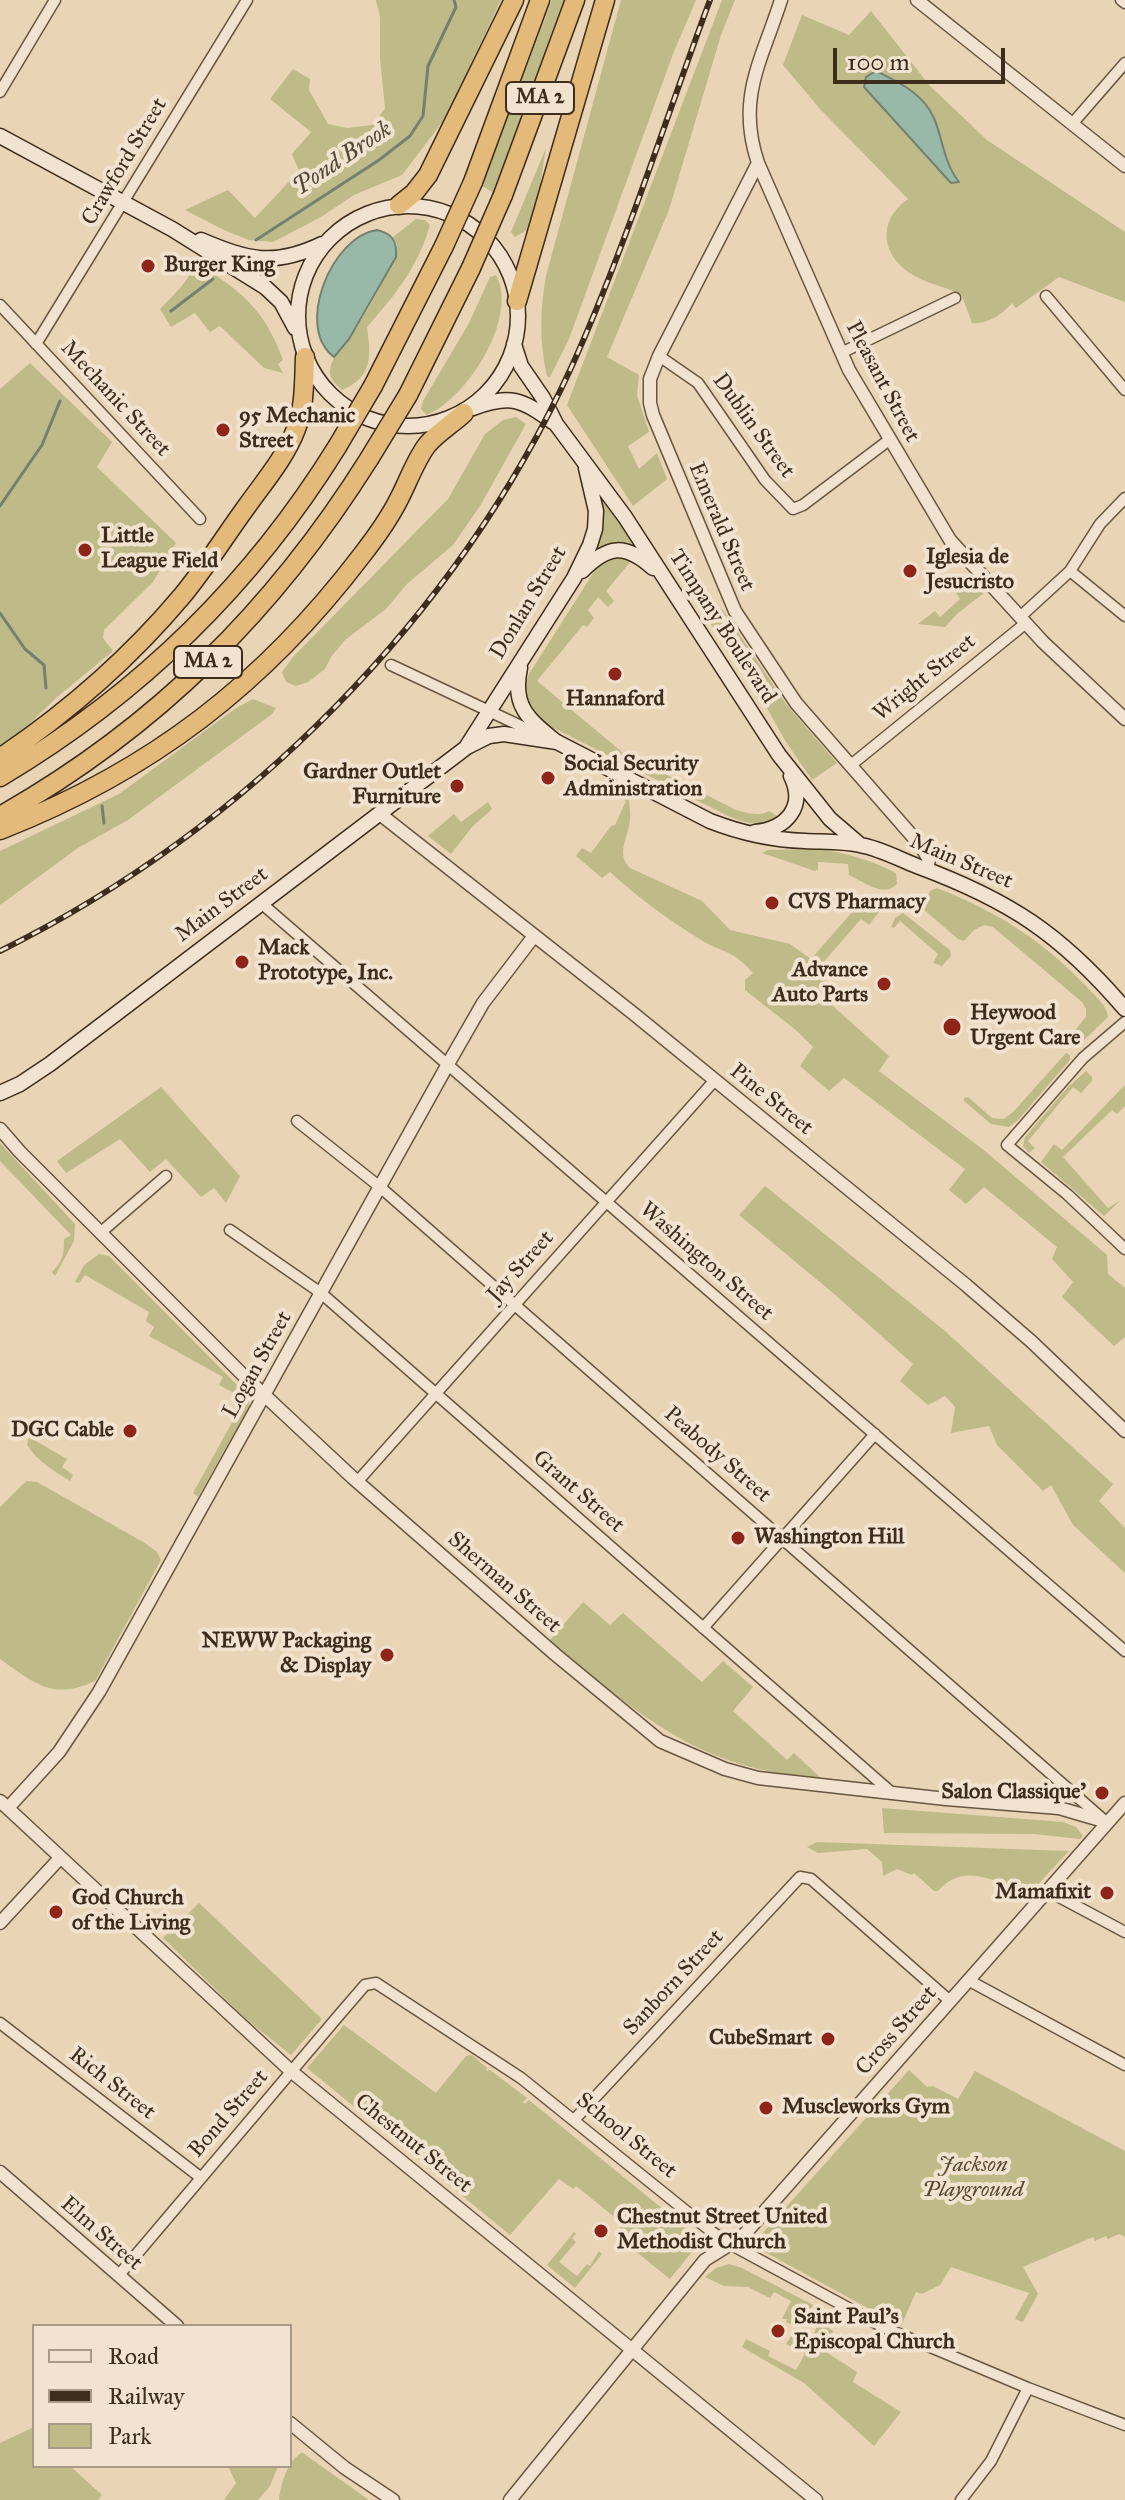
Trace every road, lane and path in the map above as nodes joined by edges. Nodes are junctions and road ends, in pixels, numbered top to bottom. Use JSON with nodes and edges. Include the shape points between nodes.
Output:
{"nodes":[{"id":1,"x":55,"y":0,"type":"edge"},
{"id":2,"x":247,"y":0,"type":"edge"},
{"id":3,"x":514,"y":0,"type":"edge"},
{"id":4,"x":540,"y":0,"type":"edge"},
{"id":5,"x":575,"y":0,"type":"edge"},
{"id":6,"x":605,"y":0,"type":"edge"},
{"id":7,"x":781,"y":0,"type":"edge"},
{"id":8,"x":917,"y":0,"type":"edge"},
{"id":9,"x":1125,"y":63,"type":"edge"},
{"id":10,"x":0,"y":92,"type":"edge"},
{"id":11,"x":1072,"y":124,"type":"junction"},
{"id":12,"x":0,"y":136,"type":"edge"},
{"id":13,"x":758,"y":163,"type":"junction"},
{"id":14,"x":1125,"y":166,"type":"edge"},
{"id":15,"x":123,"y":203,"type":"junction"},
{"id":16,"x":399,"y":205,"type":"junction"},
{"id":17,"x":172,"y":229,"type":"junction"},
{"id":18,"x":323,"y":244,"type":"junction"},
{"id":19,"x":1046,"y":296,"type":"dead end"},
{"id":20,"x":955,"y":298,"type":"dead end"},
{"id":21,"x":517,"y":301,"type":"junction"},
{"id":22,"x":0,"y":305,"type":"edge"},
{"id":23,"x":299,"y":335,"type":"junction"},
{"id":24,"x":36,"y":344,"type":"junction"},
{"id":25,"x":514,"y":344,"type":"junction"},
{"id":26,"x":841,"y":353,"type":"junction"},
{"id":27,"x":659,"y":356,"type":"junction"},
{"id":28,"x":305,"y":357,"type":"junction"},
{"id":29,"x":1125,"y":390,"type":"edge"},
{"id":30,"x":468,"y":411,"type":"junction"},
{"id":31,"x":556,"y":424,"type":"junction"},
{"id":32,"x":889,"y":440,"type":"junction"},
{"id":33,"x":585,"y":466,"type":"junction"},
{"id":34,"x":1125,"y":498,"type":"edge"},
{"id":35,"x":200,"y":519,"type":"dead end"},
{"id":36,"x":1070,"y":571,"type":"junction"},
{"id":37,"x":574,"y":578,"type":"junction"},
{"id":38,"x":665,"y":579,"type":"junction"},
{"id":39,"x":1125,"y":616,"type":"edge"},
{"id":40,"x":1023,"y":620,"type":"junction"},
{"id":41,"x":525,"y":656,"type":"junction"},
{"id":42,"x":391,"y":665,"type":"dead end"},
{"id":43,"x":488,"y":712,"type":"junction"},
{"id":44,"x":1125,"y":719,"type":"edge"},
{"id":45,"x":557,"y":742,"type":"junction"},
{"id":46,"x":467,"y":747,"type":"junction"},
{"id":47,"x":779,"y":755,"type":"junction"},
{"id":48,"x":0,"y":758,"type":"edge"},
{"id":49,"x":851,"y":765,"type":"junction"},
{"id":50,"x":0,"y":777,"type":"edge"},
{"id":51,"x":380,"y":814,"type":"junction"},
{"id":52,"x":0,"y":816,"type":"edge"},
{"id":53,"x":0,"y":830,"type":"edge"},
{"id":54,"x":742,"y":832,"type":"junction"},
{"id":55,"x":861,"y":845,"type":"junction"},
{"id":56,"x":927,"y":869,"type":"junction"},
{"id":57,"x":261,"y":903,"type":"junction"},
{"id":58,"x":534,"y":936,"type":"junction"},
{"id":59,"x":1125,"y":1009,"type":"edge"},
{"id":60,"x":1125,"y":1022,"type":"edge"},
{"id":61,"x":448,"y":1064,"type":"junction"},
{"id":62,"x":715,"y":1080,"type":"junction"},
{"id":63,"x":0,"y":1093,"type":"edge"},
{"id":64,"x":297,"y":1121,"type":"dead end"},
{"id":65,"x":0,"y":1129,"type":"edge"},
{"id":66,"x":166,"y":1176,"type":"dead end"},
{"id":67,"x":380,"y":1187,"type":"junction"},
{"id":68,"x":606,"y":1202,"type":"junction"},
{"id":69,"x":230,"y":1230,"type":"dead end"},
{"id":70,"x":100,"y":1233,"type":"junction"},
{"id":71,"x":1125,"y":1249,"type":"edge"},
{"id":72,"x":321,"y":1293,"type":"junction"},
{"id":73,"x":514,"y":1305,"type":"junction"},
{"id":74,"x":435,"y":1393,"type":"junction"},
{"id":75,"x":264,"y":1395,"type":"junction"},
{"id":76,"x":1125,"y":1431,"type":"edge"},
{"id":77,"x":875,"y":1434,"type":"junction"},
{"id":78,"x":357,"y":1482,"type":"junction"},
{"id":79,"x":782,"y":1539,"type":"junction"},
{"id":80,"x":703,"y":1628,"type":"junction"},
{"id":81,"x":1125,"y":1651,"type":"edge"},
{"id":82,"x":892,"y":1793,"type":"junction"},
{"id":83,"x":1125,"y":1803,"type":"edge"},
{"id":84,"x":4,"y":1805,"type":"edge"},
{"id":85,"x":1107,"y":1822,"type":"junction"},
{"id":86,"x":60,"y":1858,"type":"junction"},
{"id":87,"x":1048,"y":1891,"type":"junction"},
{"id":88,"x":0,"y":1923,"type":"edge"},
{"id":89,"x":1125,"y":1932,"type":"edge"},
{"id":90,"x":968,"y":1980,"type":"junction"},
{"id":91,"x":372,"y":1983,"type":"joint"},
{"id":92,"x":950,"y":2001,"type":"junction"},
{"id":93,"x":0,"y":2023,"type":"edge"},
{"id":94,"x":1125,"y":2065,"type":"edge"},
{"id":95,"x":292,"y":2072,"type":"junction"},
{"id":96,"x":574,"y":2120,"type":"junction"},
{"id":97,"x":0,"y":2172,"type":"edge"},
{"id":98,"x":200,"y":2177,"type":"junction"},
{"id":99,"x":730,"y":2244,"type":"junction"},
{"id":100,"x":119,"y":2275,"type":"junction"},
{"id":101,"x":175,"y":2324,"type":"edge"},
{"id":102,"x":632,"y":2349,"type":"junction"},
{"id":103,"x":1028,"y":2388,"type":"junction"},
{"id":104,"x":292,"y":2425,"type":"edge"},
{"id":105,"x":1125,"y":2425,"type":"edge"},
{"id":106,"x":393,"y":2500,"type":"edge"},
{"id":107,"x":510,"y":2500,"type":"edge"},
{"id":108,"x":816,"y":2500,"type":"edge"},
{"id":109,"x":961,"y":2500,"type":"edge"}],
"edges":[{"from":1,"to":10,"type":"street"},
{"from":2,"to":15,"type":"street","name":"Crawford Street"},
{"from":3,"to":16,"type":"highway","via":[[428,175]]},
{"from":4,"to":50,"type":"highway","number":"MA 2","bridge":true,"via":[[444,246],[337,447],[259,558],[190,634],[102,709]]},
{"from":5,"to":52,"type":"highway","number":"MA 2","bridge":true,"via":[[471,268],[408,395],[327,523],[213,657],[117,740]]},
{"from":6,"to":21,"type":"highway"},
{"from":7,"to":13,"type":"street","name":"Pleasant Street","via":[[749,98],[748,122]]},
{"from":8,"to":11,"type":"street"},
{"from":9,"to":11,"type":"street"},
{"from":11,"to":14,"type":"street"},
{"from":12,"to":15,"type":"main road"},
{"from":13,"to":26,"type":"street","name":"Pleasant Street"},
{"from":13,"to":27,"type":"street","name":"Emerald Street"},
{"from":15,"to":17,"type":"main road"},
{"from":15,"to":24,"type":"street","name":"Crawford Street"},
{"from":16,"to":18,"type":"main road","via":[[355,218]]},
{"from":16,"to":21,"type":"main road","via":[[446,213],[478,232],[501,258]]},
{"from":17,"to":18,"type":"main road","via":[[251,258],[282,258]]},
{"from":17,"to":23,"type":"main road","via":[[271,291]]},
{"from":18,"to":23,"type":"main road","via":[[301,293]]},
{"from":19,"to":29,"type":"street"},
{"from":20,"to":26,"type":"street"},
{"from":21,"to":25,"type":"main road"},
{"from":22,"to":24,"type":"street","name":"Mechanic Street"},
{"from":23,"to":28,"type":"main road"},
{"from":24,"to":35,"type":"street","name":"Mechanic Street"},
{"from":25,"to":30,"type":"main road","via":[[501,374]]},
{"from":25,"to":31,"type":"main road","name":"Timpany Boulevard","via":[[521,366]]},
{"from":26,"to":32,"type":"street","name":"Pleasant Street"},
{"from":27,"to":32,"type":"street","name":"Dublin Street","via":[[698,383],[765,480],[793,509]]},
{"from":27,"to":49,"type":"street","name":"Emerald Street","via":[[650,379],[653,415],[728,598],[780,681]]},
{"from":28,"to":30,"type":"main road","via":[[334,397],[372,419],[415,426]]},
{"from":28,"to":48,"type":"highway","via":[[295,432],[200,573],[102,679]]},
{"from":30,"to":31,"type":"main road","name":"Timpany Boulevard","via":[[513,399]]},
{"from":30,"to":53,"type":"highway","via":[[423,451],[389,518],[344,578],[237,691],[136,764],[67,802]]},
{"from":31,"to":33,"type":"main road","name":"Timpany Boulevard"},
{"from":32,"to":40,"type":"street","name":"Pleasant Street","via":[[956,548]]},
{"from":33,"to":37,"type":"main road","name":"Donlan Street","via":[[596,523]]},
{"from":33,"to":38,"type":"main road","name":"Timpany Boulevard"},
{"from":34,"to":36,"type":"street","name":"Wright Street","via":[[1100,524]]},
{"from":36,"to":39,"type":"street"},
{"from":36,"to":40,"type":"street","name":"Wright Street"},
{"from":37,"to":38,"type":"main road","via":[[599,555],[622,550],[643,559]]},
{"from":37,"to":41,"type":"main road","name":"Donlan Street"},
{"from":38,"to":47,"type":"main road","name":"Timpany Boulevard"},
{"from":40,"to":44,"type":"street","name":"Pleasant Street"},
{"from":40,"to":49,"type":"street","name":"Wright Street"},
{"from":41,"to":43,"type":"main road","name":"Donlan Street"},
{"from":41,"to":45,"type":"main road","via":[[519,701],[532,721]]},
{"from":42,"to":43,"type":"street"},
{"from":43,"to":45,"type":"street","name":"Main Street"},
{"from":43,"to":46,"type":"main road","name":"Main Street"},
{"from":45,"to":46,"type":"main road","name":"Main Street","via":[[504,734]]},
{"from":45,"to":54,"type":"main road","name":"Main Street","via":[[710,821]]},
{"from":46,"to":51,"type":"main road","name":"Main Street"},
{"from":47,"to":54,"type":"main road","via":[[796,785],[795,809],[781,825]]},
{"from":47,"to":55,"type":"main road","name":"Timpany Boulevard","via":[[830,819]]},
{"from":49,"to":56,"type":"street","name":"Emerald Street","via":[[921,846],[929,860]]},
{"from":51,"to":57,"type":"main road","name":"Main Street"},
{"from":51,"to":58,"type":"street","name":"Pine Street"},
{"from":54,"to":55,"type":"main road","name":"Main Street"},
{"from":55,"to":56,"type":"main road","name":"Main Street"},
{"from":56,"to":59,"type":"main road","name":"Main Street","via":[[1029,919],[1079,960]]},
{"from":57,"to":61,"type":"street","name":"Washington Street"},
{"from":57,"to":63,"type":"main road","name":"Main Street","via":[[43,1070]]},
{"from":58,"to":61,"type":"street","name":"Logan Street","via":[[483,1003]]},
{"from":58,"to":62,"type":"street","name":"Pine Street"},
{"from":60,"to":71,"type":"street","via":[[1083,1058],[1007,1145]]},
{"from":61,"to":67,"type":"street","name":"Logan Street"},
{"from":61,"to":68,"type":"street","name":"Washington Street"},
{"from":62,"to":68,"type":"street","name":"Jay Street"},
{"from":62,"to":76,"type":"street","name":"Pine Street","via":[[966,1285]]},
{"from":64,"to":67,"type":"street","name":"Peabody Street"},
{"from":65,"to":70,"type":"street","name":"Sherman Street"},
{"from":66,"to":70,"type":"street"},
{"from":67,"to":72,"type":"street","name":"Logan Street"},
{"from":67,"to":73,"type":"street","name":"Peabody Street"},
{"from":68,"to":73,"type":"street","name":"Jay Street"},
{"from":68,"to":77,"type":"street","name":"Washington Street"},
{"from":69,"to":72,"type":"street","name":"Grant Street"},
{"from":70,"to":75,"type":"street","name":"Sherman Street"},
{"from":72,"to":74,"type":"street","name":"Grant Street"},
{"from":72,"to":75,"type":"street","name":"Logan Street"},
{"from":73,"to":74,"type":"street","name":"Jay Street"},
{"from":73,"to":79,"type":"street","name":"Peabody Street"},
{"from":74,"to":78,"type":"street","name":"Jay Street"},
{"from":74,"to":80,"type":"street","name":"Grant Street"},
{"from":75,"to":78,"type":"street","name":"Sherman Street"},
{"from":75,"to":84,"type":"street","name":"Logan Street","via":[[89,1708],[43,1772]]},
{"from":77,"to":79,"type":"street"},
{"from":77,"to":81,"type":"street","name":"Washington Street"},
{"from":78,"to":82,"type":"street","name":"Sherman Street","via":[[660,1741],[758,1778]]},
{"from":79,"to":80,"type":"street"},
{"from":79,"to":85,"type":"street","name":"Peabody Street"},
{"from":80,"to":82,"type":"street","name":"Grant Street"},
{"from":82,"to":85,"type":"street","name":"Sherman Street","via":[[1059,1808]]},
{"from":83,"to":85,"type":"street","name":"Cross Street"},
{"from":84,"to":86,"type":"street","name":"Chestnut Street"},
{"from":85,"to":87,"type":"street","name":"Cross Street"},
{"from":86,"to":88,"type":"street"},
{"from":86,"to":95,"type":"street","name":"Chestnut Street"},
{"from":87,"to":89,"type":"street"},
{"from":87,"to":90,"type":"street","name":"Cross Street"},
{"from":90,"to":92,"type":"street","name":"Cross Street"},
{"from":90,"to":94,"type":"street"},
{"from":91,"to":95,"type":"street","name":"Bond Street"},
{"from":91,"to":96,"type":"street","name":"School Street","via":[[497,2061]]},
{"from":92,"to":96,"type":"street","name":"Sanborn Street","via":[[804,1876]]},
{"from":92,"to":99,"type":"street","name":"Cross Street","via":[[742,2237]]},
{"from":93,"to":98,"type":"street","name":"Rich Street"},
{"from":95,"to":98,"type":"street","name":"Bond Street"},
{"from":95,"to":102,"type":"street","name":"Chestnut Street"},
{"from":96,"to":99,"type":"street","name":"School Street"},
{"from":97,"to":100,"type":"street","name":"Elm Street"},
{"from":98,"to":100,"type":"street","name":"Bond Street"},
{"from":99,"to":102,"type":"street","name":"Cross Street","via":[[705,2260]]},
{"from":99,"to":103,"type":"street","name":"School Street","via":[[885,2328]]},
{"from":100,"to":101,"type":"street","name":"Elm Street"},
{"from":102,"to":107,"type":"street","name":"Cross Street"},
{"from":102,"to":108,"type":"street","name":"Chestnut Street"},
{"from":103,"to":105,"type":"street","name":"School Street"},
{"from":103,"to":109,"type":"street","via":[[991,2461]]},
{"from":104,"to":106,"type":"street"}]}
